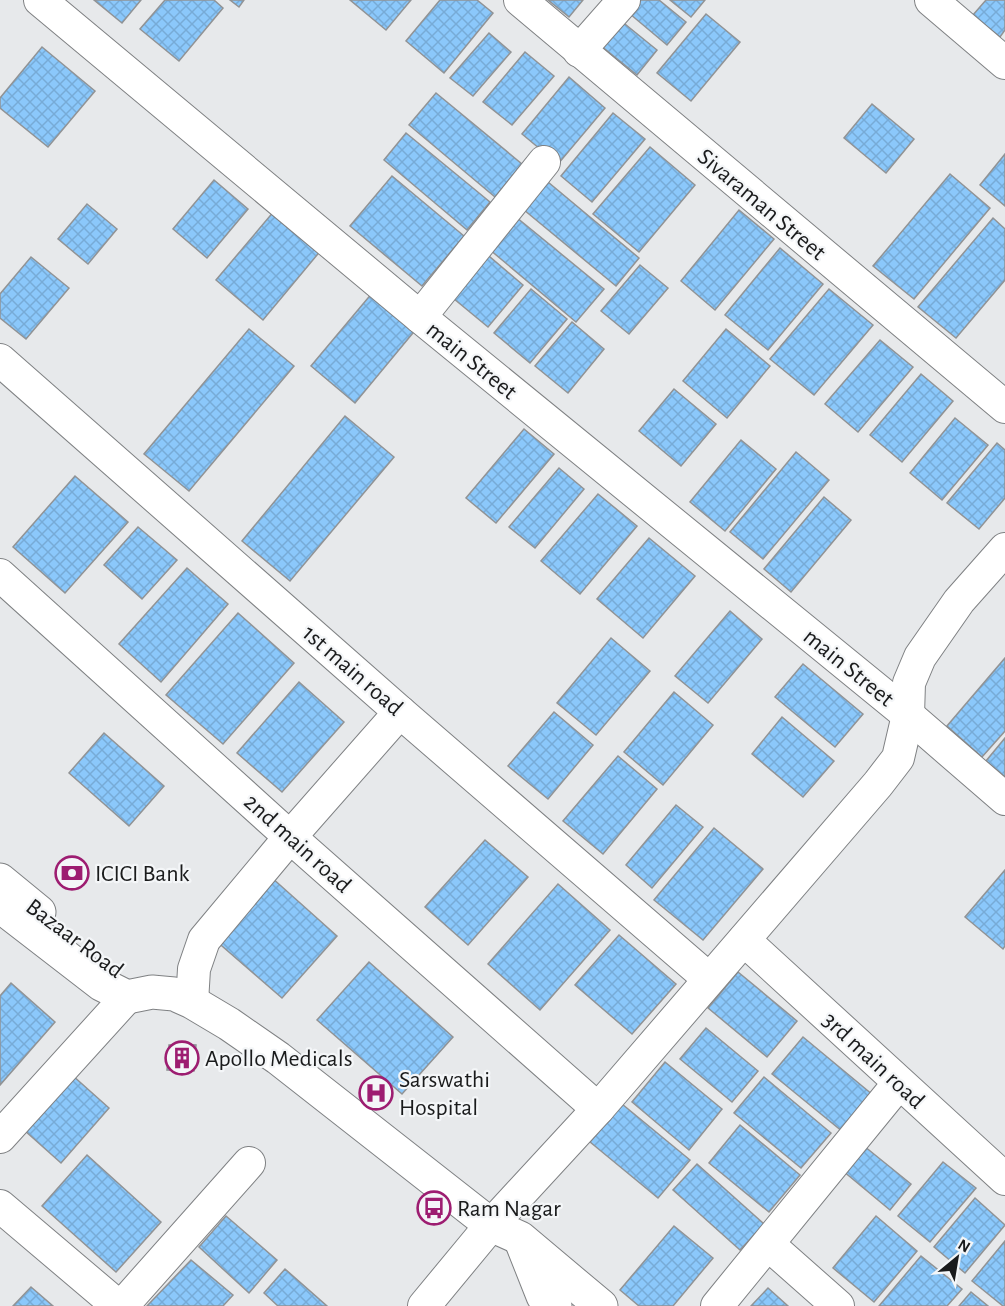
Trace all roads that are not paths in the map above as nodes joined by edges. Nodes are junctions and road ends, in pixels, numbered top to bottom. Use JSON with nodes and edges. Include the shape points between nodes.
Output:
{"nodes":[{"id":1,"x":40,"y":0,"type":"edge"},
{"id":2,"x":520,"y":0,"type":"edge"},
{"id":3,"x":624,"y":0,"type":"edge"},
{"id":4,"x":931,"y":0,"type":"edge"},
{"id":5,"x":579,"y":51,"type":"junction"},
{"id":6,"x":1005,"y":63,"type":"edge"},
{"id":7,"x":544,"y":162,"type":"dead end"},
{"id":8,"x":420,"y":317,"type":"junction"},
{"id":9,"x":0,"y":360,"type":"edge"},
{"id":10,"x":1005,"y":406,"type":"edge"},
{"id":11,"x":1005,"y":549,"type":"edge"},
{"id":12,"x":0,"y":576,"type":"edge"},
{"id":13,"x":400,"y":712,"type":"junction"},
{"id":14,"x":908,"y":715,"type":"junction"},
{"id":15,"x":1005,"y":799,"type":"edge"},
{"id":16,"x":290,"y":837,"type":"junction"},
{"id":17,"x":0,"y":880,"type":"edge"},
{"id":18,"x":0,"y":906,"type":"edge"},
{"id":19,"x":744,"y":940,"type":"junction"},
{"id":20,"x":709,"y":979,"type":"junction"},
{"id":21,"x":140,"y":995,"type":"junction"},
{"id":22,"x":192,"y":1002,"type":"junction"},
{"id":23,"x":899,"y":1083,"type":"junction"},
{"id":24,"x":598,"y":1109,"type":"junction"},
{"id":25,"x":0,"y":1137,"type":"edge"},
{"id":26,"x":249,"y":1163,"type":"dead end"},
{"id":27,"x":1005,"y":1179,"type":"edge"},
{"id":28,"x":0,"y":1206,"type":"edge"},
{"id":29,"x":491,"y":1226,"type":"junction"},
{"id":30,"x":520,"y":1238,"type":"junction"},
{"id":31,"x":769,"y":1245,"type":"junction"},
{"id":32,"x":118,"y":1306,"type":"edge"},
{"id":33,"x":122,"y":1306,"type":"edge"},
{"id":34,"x":424,"y":1306,"type":"edge"},
{"id":35,"x":555,"y":1306,"type":"edge"},
{"id":36,"x":602,"y":1306,"type":"edge"},
{"id":37,"x":717,"y":1306,"type":"edge"},
{"id":38,"x":838,"y":1306,"type":"edge"}],
"edges":[{"from":1,"to":8,"type":"street","name":"main Street"},
{"from":2,"to":5,"type":"street","name":"Sivaraman Street"},
{"from":3,"to":5,"type":"street"},
{"from":4,"to":6,"type":"street"},
{"from":5,"to":10,"type":"street","name":"Sivaraman Street"},
{"from":7,"to":8,"type":"street"},
{"from":8,"to":14,"type":"street","name":"main Street"},
{"from":9,"to":13,"type":"street","name":"1st main road"},
{"from":11,"to":14,"type":"street","via":[[959,601],[920,657],[909,683]]},
{"from":12,"to":16,"type":"street","name":"2nd main road"},
{"from":13,"to":16,"type":"street"},
{"from":13,"to":20,"type":"street","name":"1st main road"},
{"from":14,"to":15,"type":"street","name":"main Street"},
{"from":14,"to":19,"type":"street","via":[[898,758]]},
{"from":16,"to":22,"type":"street","via":[[204,940],[194,969]]},
{"from":16,"to":24,"type":"street","name":"2nd main road"},
{"from":17,"to":21,"type":"main road","name":"Bazaar Road"},
{"from":18,"to":21,"type":"main road","name":"Bazaar Road","via":[[101,984]]},
{"from":19,"to":20,"type":"street"},
{"from":19,"to":23,"type":"street","name":"3rd main road"},
{"from":20,"to":24,"type":"street"},
{"from":21,"to":22,"type":"main road","name":"Bazaar Road","via":[[174,994]]},
{"from":21,"to":25,"type":"street"},
{"from":22,"to":29,"type":"main road","name":"Bazaar Road","via":[[278,1058]]},
{"from":23,"to":27,"type":"street","name":"3rd main road"},
{"from":23,"to":31,"type":"street"},
{"from":24,"to":29,"type":"street"},
{"from":26,"to":33,"type":"street"},
{"from":28,"to":32,"type":"street"},
{"from":29,"to":30,"type":"main road","name":"Bazaar Road"},
{"from":29,"to":34,"type":"street"},
{"from":30,"to":35,"type":"main road","via":[[543,1296]]},
{"from":30,"to":36,"type":"main road","name":"Bazaar Road"},
{"from":31,"to":37,"type":"street"},
{"from":31,"to":38,"type":"street"}]}
